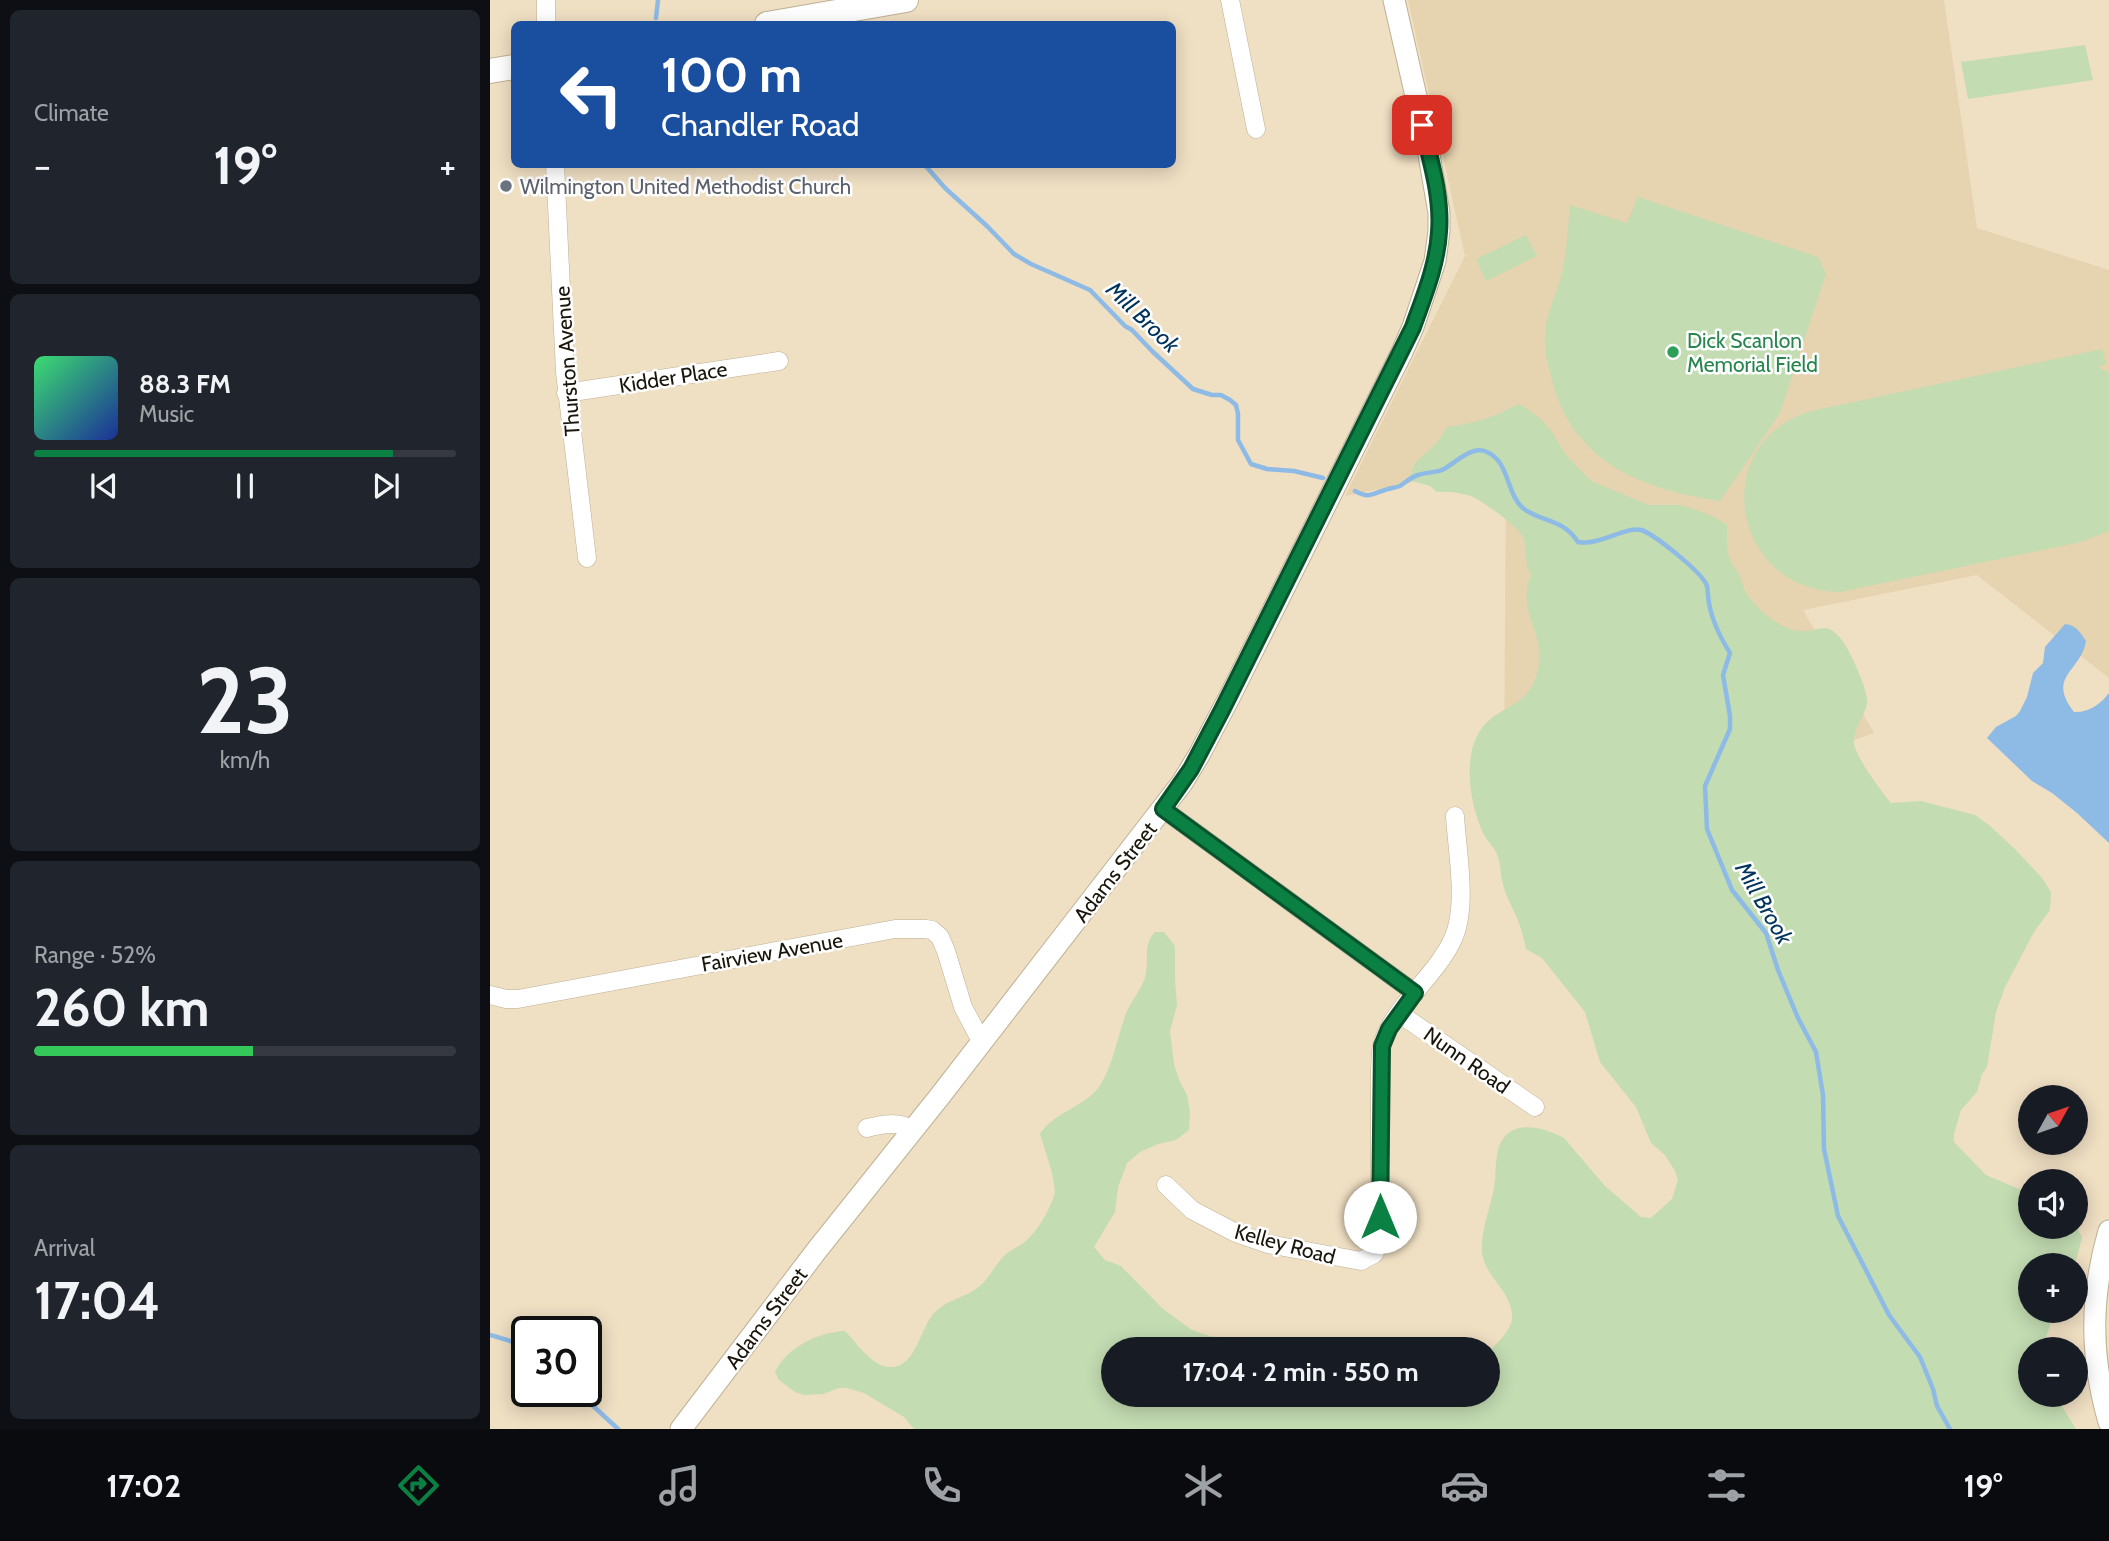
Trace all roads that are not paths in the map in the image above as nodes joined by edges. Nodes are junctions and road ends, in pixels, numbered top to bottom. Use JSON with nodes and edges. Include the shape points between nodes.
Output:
{"nodes":[{"id":1,"x":546,"y":0,"type":"edge"},
{"id":2,"x":906,"y":0,"type":"edge"},
{"id":3,"x":1230,"y":0,"type":"edge"},
{"id":4,"x":1394,"y":0,"type":"edge"},
{"id":5,"x":546,"y":21,"type":"edge"},
{"id":6,"x":784,"y":21,"type":"edge"},
{"id":7,"x":511,"y":68,"type":"edge"},
{"id":8,"x":490,"y":71,"type":"edge"},
{"id":9,"x":1256,"y":129,"type":"dead end"},
{"id":10,"x":555,"y":168,"type":"edge"},
{"id":11,"x":779,"y":361,"type":"dead end"},
{"id":12,"x":566,"y":393,"type":"junction"},
{"id":13,"x":587,"y":558,"type":"dead end"},
{"id":14,"x":1163,"y":809,"type":"junction"},
{"id":15,"x":1455,"y":816,"type":"dead end"},
{"id":16,"x":1415,"y":993,"type":"junction"},
{"id":17,"x":490,"y":994,"type":"edge"},
{"id":18,"x":1400,"y":1014,"type":"junction"},
{"id":19,"x":982,"y":1043,"type":"junction"},
{"id":20,"x":1535,"y":1107,"type":"dead end"},
{"id":21,"x":867,"y":1128,"type":"dead end"},
{"id":22,"x":913,"y":1130,"type":"junction"},
{"id":23,"x":1166,"y":1185,"type":"dead end"},
{"id":24,"x":2109,"y":1231,"type":"edge"},
{"id":25,"x":2109,"y":1422,"type":"edge"},
{"id":26,"x":681,"y":1429,"type":"edge"}],
"edges":[{"from":1,"to":5,"type":"street"},
{"from":2,"to":6,"type":"main road"},
{"from":3,"to":9,"type":"street"},
{"from":4,"to":14,"type":"street","name":"Adams Street","via":[[1436,186],[1439,232],[1435,261],[1402,352],[1215,725]]},
{"from":7,"to":8,"type":"main road"},
{"from":10,"to":12,"type":"street","name":"Thurston Avenue"},
{"from":11,"to":12,"type":"street","name":"Kidder Place"},
{"from":12,"to":13,"type":"street","name":"Thurston Avenue"},
{"from":14,"to":16,"type":"street"},
{"from":14,"to":19,"type":"street","name":"Adams Street"},
{"from":15,"to":16,"type":"street","name":"Kelley Road","via":[[1460,885],[1456,931]]},
{"from":16,"to":18,"type":"street","name":"Kelley Road"},
{"from":17,"to":19,"type":"street","name":"Fairview Avenue","via":[[518,999],[920,928],[932,930],[943,942],[962,1007]]},
{"from":18,"to":20,"type":"street","name":"Nunn Road"},
{"from":18,"to":23,"type":"street","name":"Kelley Road","via":[[1381,1052],[1380,1242],[1370,1258],[1350,1261],[1251,1238],[1192,1210]]},
{"from":19,"to":22,"type":"street","name":"Adams Street"},
{"from":21,"to":22,"type":"street","via":[[894,1124]]},
{"from":22,"to":26,"type":"street","name":"Adams Street"},
{"from":24,"to":25,"type":"street","via":[[2098,1281],[2094,1332],[2098,1378]]}]}
